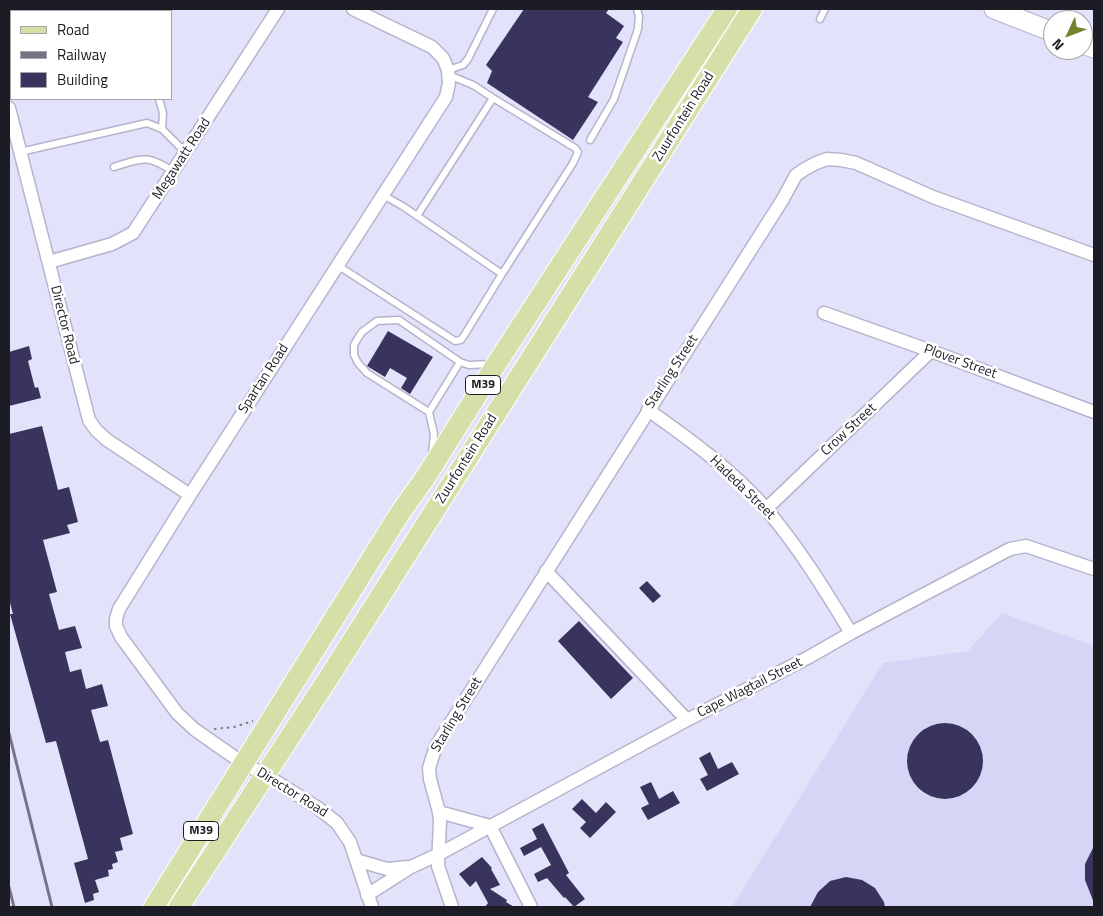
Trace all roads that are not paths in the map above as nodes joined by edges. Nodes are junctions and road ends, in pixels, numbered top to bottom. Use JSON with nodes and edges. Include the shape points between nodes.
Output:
{"nodes":[{"id":1,"x":278,"y":9,"type":"edge"},
{"id":2,"x":353,"y":9,"type":"edge"},
{"id":3,"x":493,"y":9,"type":"edge"},
{"id":4,"x":637,"y":9,"type":"edge"},
{"id":5,"x":727,"y":9,"type":"edge"},
{"id":6,"x":752,"y":9,"type":"edge"},
{"id":7,"x":825,"y":9,"type":"edge"},
{"id":8,"x":994,"y":9,"type":"edge"},
{"id":9,"x":820,"y":19,"type":"dead end"},
{"id":10,"x":1043,"y":28,"type":"edge"},
{"id":11,"x":449,"y":72,"type":"junction"},
{"id":12,"x":493,"y":98,"type":"junction"},
{"id":13,"x":159,"y":100,"type":"edge"},
{"id":14,"x":9,"y":108,"type":"edge"},
{"id":15,"x":162,"y":129,"type":"junction"},
{"id":16,"x":590,"y":140,"type":"dead end"},
{"id":17,"x":20,"y":152,"type":"junction"},
{"id":18,"x":186,"y":153,"type":"junction"},
{"id":19,"x":114,"y":167,"type":"dead end"},
{"id":20,"x":174,"y":172,"type":"junction"},
{"id":21,"x":383,"y":195,"type":"junction"},
{"id":22,"x":417,"y":216,"type":"junction"},
{"id":23,"x":1094,"y":255,"type":"edge"},
{"id":24,"x":49,"y":262,"type":"junction"},
{"id":25,"x":338,"y":265,"type":"junction"},
{"id":26,"x":502,"y":274,"type":"junction"},
{"id":27,"x":824,"y":313,"type":"dead end"},
{"id":28,"x":931,"y":351,"type":"junction"},
{"id":29,"x":460,"y":362,"type":"junction"},
{"id":30,"x":497,"y":363,"type":"junction"},
{"id":31,"x":648,"y":410,"type":"junction"},
{"id":32,"x":429,"y":412,"type":"junction"},
{"id":33,"x":1094,"y":412,"type":"edge"},
{"id":34,"x":425,"y":478,"type":"junction"},
{"id":35,"x":190,"y":495,"type":"junction"},
{"id":36,"x":766,"y":509,"type":"junction"},
{"id":37,"x":1094,"y":569,"type":"edge"},
{"id":38,"x":546,"y":570,"type":"junction"},
{"id":39,"x":851,"y":633,"type":"junction"},
{"id":40,"x":687,"y":720,"type":"junction"},
{"id":41,"x":244,"y":764,"type":"junction"},
{"id":42,"x":266,"y":775,"type":"junction"},
{"id":43,"x":439,"y":812,"type":"junction"},
{"id":44,"x":490,"y":826,"type":"junction"},
{"id":45,"x":439,"y":854,"type":"junction"},
{"id":46,"x":356,"y":860,"type":"junction"},
{"id":47,"x":411,"y":867,"type":"junction"},
{"id":48,"x":367,"y":894,"type":"junction"},
{"id":49,"x":154,"y":907,"type":"edge"},
{"id":50,"x":179,"y":907,"type":"edge"},
{"id":51,"x":372,"y":907,"type":"edge"},
{"id":52,"x":452,"y":907,"type":"edge"},
{"id":53,"x":531,"y":907,"type":"edge"}],
"edges":[{"from":1,"to":18,"type":"street","name":"Megawatt Road"},
{"from":2,"to":11,"type":"street","via":[[432,47],[443,58]]},
{"from":3,"to":11,"type":"lane","via":[[468,59]]},
{"from":4,"to":16,"type":"lane","via":[[638,29],[614,99]]},
{"from":5,"to":30,"type":"main road","name":"Zuurfontein Road","number":"M39"},
{"from":6,"to":42,"type":"main road","name":"Zuurfontein Road","number":"M39"},
{"from":7,"to":9,"type":"lane"},
{"from":8,"to":10,"type":"main road"},
{"from":11,"to":12,"type":"lane"},
{"from":11,"to":21,"type":"street","name":"Spartan Road","via":[[446,96]]},
{"from":12,"to":22,"type":"lane"},
{"from":12,"to":26,"type":"lane","via":[[578,152]]},
{"from":13,"to":15,"type":"lane"},
{"from":14,"to":17,"type":"street","name":"Director Road"},
{"from":15,"to":17,"type":"lane","via":[[147,123]]},
{"from":15,"to":18,"type":"lane"},
{"from":17,"to":24,"type":"street","name":"Director Road"},
{"from":18,"to":20,"type":"street","name":"Megawatt Road"},
{"from":19,"to":20,"type":"lane","via":[[142,158],[151,159]]},
{"from":20,"to":24,"type":"street","name":"Megawatt Road","via":[[133,233],[112,244]]},
{"from":21,"to":22,"type":"lane"},
{"from":21,"to":25,"type":"street","name":"Spartan Road"},
{"from":22,"to":26,"type":"lane"},
{"from":23,"to":31,"type":"street","name":"Starling Street","via":[[933,197],[856,163],[827,159],[796,176]]},
{"from":24,"to":35,"type":"street","name":"Director Road","via":[[89,420],[107,440]]},
{"from":25,"to":26,"type":"lane","via":[[458,342]]},
{"from":25,"to":35,"type":"street","name":"Spartan Road"},
{"from":27,"to":28,"type":"street","name":"Plover Street"},
{"from":28,"to":33,"type":"street","name":"Plover Street"},
{"from":28,"to":36,"type":"street","name":"Crow Street"},
{"from":29,"to":30,"type":"lane","via":[[469,365]]},
{"from":29,"to":32,"type":"lane"},
{"from":29,"to":32,"type":"lane","via":[[399,320],[377,322],[358,338],[354,355],[366,373]]},
{"from":30,"to":34,"type":"main road","name":"Zuurfontein Road","number":"M39"},
{"from":31,"to":36,"type":"street","name":"Hadeda Street","via":[[708,455]]},
{"from":31,"to":38,"type":"street","name":"Starling Street"},
{"from":32,"to":34,"type":"lane","via":[[434,447]]},
{"from":34,"to":41,"type":"main road","name":"Zuurfontein Road","number":"M39"},
{"from":35,"to":41,"type":"street","name":"Spartan Road","via":[[119,609],[116,626],[120,637],[177,713]]},
{"from":36,"to":39,"type":"street","name":"Hadeda Street","via":[[818,579]]},
{"from":37,"to":39,"type":"street","name":"Cape Wagtail Street","via":[[1036,548],[1018,546]]},
{"from":38,"to":40,"type":"street"},
{"from":38,"to":43,"type":"street","name":"Starling Street","via":[[436,746],[429,768]]},
{"from":39,"to":40,"type":"street","name":"Cape Wagtail Street"},
{"from":40,"to":44,"type":"street","name":"Cape Wagtail Street"},
{"from":41,"to":42,"type":"street","name":"Director Road"},
{"from":41,"to":49,"type":"main road","name":"Zuurfontein Road","number":"M39"},
{"from":42,"to":46,"type":"street","name":"Director Road","via":[[337,823],[350,842]]},
{"from":42,"to":50,"type":"main road","name":"Zuurfontein Road","number":"M39"},
{"from":43,"to":44,"type":"street"},
{"from":43,"to":45,"type":"street","name":"Starling Street"},
{"from":44,"to":45,"type":"street","name":"Cape Wagtail Street"},
{"from":44,"to":53,"type":"street"},
{"from":45,"to":47,"type":"street","name":"Cape Wagtail Street"},
{"from":45,"to":52,"type":"street","name":"Starling Street","via":[[438,866]]},
{"from":46,"to":47,"type":"street","via":[[381,868]]},
{"from":46,"to":48,"type":"street","name":"Director Road"},
{"from":47,"to":48,"type":"street"},
{"from":48,"to":51,"type":"street","name":"Director Road"}]}
